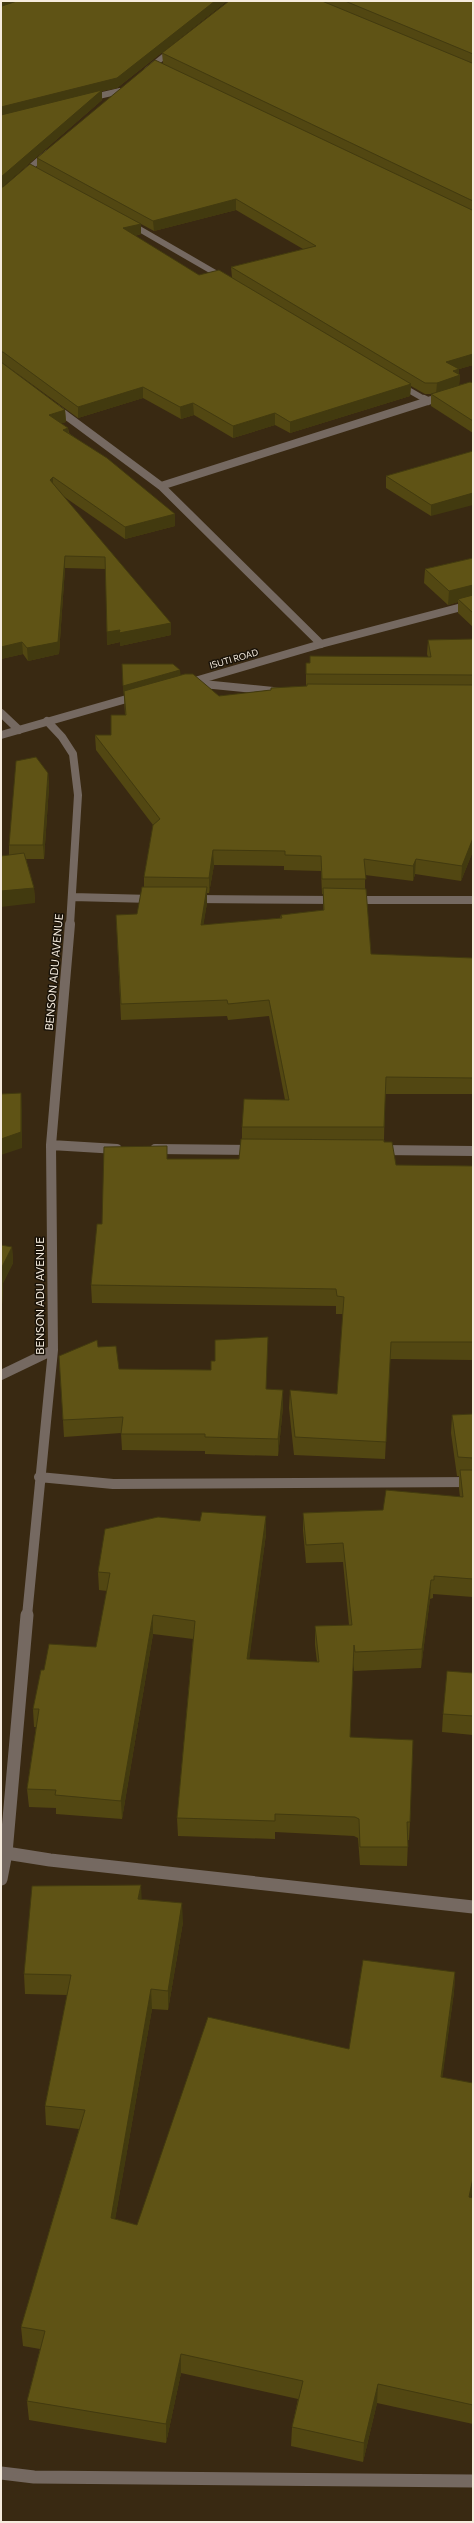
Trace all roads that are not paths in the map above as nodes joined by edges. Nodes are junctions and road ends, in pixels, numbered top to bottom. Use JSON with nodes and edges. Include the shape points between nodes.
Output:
{"nodes":[{"id":1,"x":178,"y":45,"type":"edge"},
{"id":2,"x":154,"y":64,"type":"junction"},
{"id":3,"x":161,"y":68,"type":"edge"},
{"id":4,"x":143,"y":73,"type":"edge"},
{"id":5,"x":126,"y":86,"type":"edge"},
{"id":6,"x":120,"y":91,"type":"junction"},
{"id":7,"x":83,"y":100,"type":"edge"},
{"id":8,"x":108,"y":101,"type":"edge"},
{"id":9,"x":51,"y":150,"type":"edge"},
{"id":10,"x":28,"y":169,"type":"junction"},
{"id":11,"x":35,"y":173,"type":"edge"},
{"id":12,"x":18,"y":179,"type":"edge"},
{"id":13,"x":125,"y":221,"type":"edge"},
{"id":14,"x":233,"y":284,"type":"edge"},
{"id":15,"x":394,"y":381,"type":"edge"},
{"id":16,"x":435,"y":399,"type":"edge"},
{"id":17,"x":428,"y":401,"type":"junction"},
{"id":18,"x":52,"y":405,"type":"edge"},
{"id":19,"x":161,"y":486,"type":"junction"},
{"id":20,"x":473,"y":604,"type":"edge"},
{"id":21,"x":321,"y":644,"type":"junction"},
{"id":22,"x":289,"y":692,"type":"edge"},
{"id":23,"x":143,"y":695,"type":"edge"},
{"id":24,"x":1,"y":713,"type":"edge"},
{"id":25,"x":47,"y":721,"type":"junction"},
{"id":26,"x":19,"y":730,"type":"junction"},
{"id":27,"x":1,"y":735,"type":"edge"},
{"id":28,"x":72,"y":897,"type":"junction"},
{"id":29,"x":159,"y":899,"type":"edge"},
{"id":30,"x":183,"y":899,"type":"edge"},
{"id":31,"x":473,"y":900,"type":"edge"},
{"id":32,"x":51,"y":1145,"type":"junction"},
{"id":33,"x":124,"y":1149,"type":"edge"},
{"id":34,"x":148,"y":1149,"type":"edge"},
{"id":35,"x":267,"y":1150,"type":"edge"},
{"id":36,"x":370,"y":1150,"type":"edge"},
{"id":37,"x":473,"y":1151,"type":"edge"},
{"id":38,"x":53,"y":1350,"type":"junction"},
{"id":39,"x":1,"y":1374,"type":"edge"},
{"id":40,"x":39,"y":1477,"type":"junction"},
{"id":41,"x":473,"y":1482,"type":"edge"},
{"id":42,"x":6,"y":1853,"type":"junction"},
{"id":43,"x":1,"y":1879,"type":"edge"},
{"id":44,"x":473,"y":1907,"type":"edge"},
{"id":45,"x":1,"y":2473,"type":"edge"},
{"id":46,"x":473,"y":2481,"type":"edge"}],
"edges":[{"from":1,"to":2,"type":"street"},
{"from":2,"to":3,"type":"street"},
{"from":2,"to":4,"type":"street"},
{"from":5,"to":6,"type":"street"},
{"from":6,"to":7,"type":"street"},
{"from":6,"to":8,"type":"street"},
{"from":9,"to":10,"type":"street"},
{"from":10,"to":11,"type":"street"},
{"from":10,"to":12,"type":"street"},
{"from":13,"to":14,"type":"street"},
{"from":15,"to":17,"type":"street"},
{"from":16,"to":17,"type":"street"},
{"from":17,"to":19,"type":"street"},
{"from":18,"to":19,"type":"street"},
{"from":19,"to":21,"type":"street"},
{"from":20,"to":21,"type":"street","name":"ISUTI ROAD"},
{"from":21,"to":22,"type":"street","name":"ISUTI ROAD","via":[[184,684]]},
{"from":23,"to":25,"type":"street"},
{"from":24,"to":26,"type":"street"},
{"from":25,"to":26,"type":"street"},
{"from":25,"to":28,"type":"street","name":"BENSON ADU AVENUE","via":[[73,754],[78,795]]},
{"from":26,"to":27,"type":"street"},
{"from":28,"to":29,"type":"street"},
{"from":28,"to":32,"type":"street","name":"BENSON ADU AVENUE"},
{"from":30,"to":31,"type":"street"},
{"from":32,"to":33,"type":"street"},
{"from":32,"to":38,"type":"street","name":"BENSON ADU AVENUE"},
{"from":34,"to":35,"type":"street"},
{"from":36,"to":37,"type":"street"},
{"from":38,"to":39,"type":"street"},
{"from":38,"to":40,"type":"street","name":"BENSON ADU AVENUE"},
{"from":40,"to":41,"type":"street","via":[[113,1484]]},
{"from":40,"to":42,"type":"street","name":"BENSON ADU AVENUE"},
{"from":42,"to":43,"type":"street","name":"BENSON ADU AVENUE"},
{"from":42,"to":44,"type":"street"},
{"from":45,"to":46,"type":"street","via":[[34,2477]]}]}
